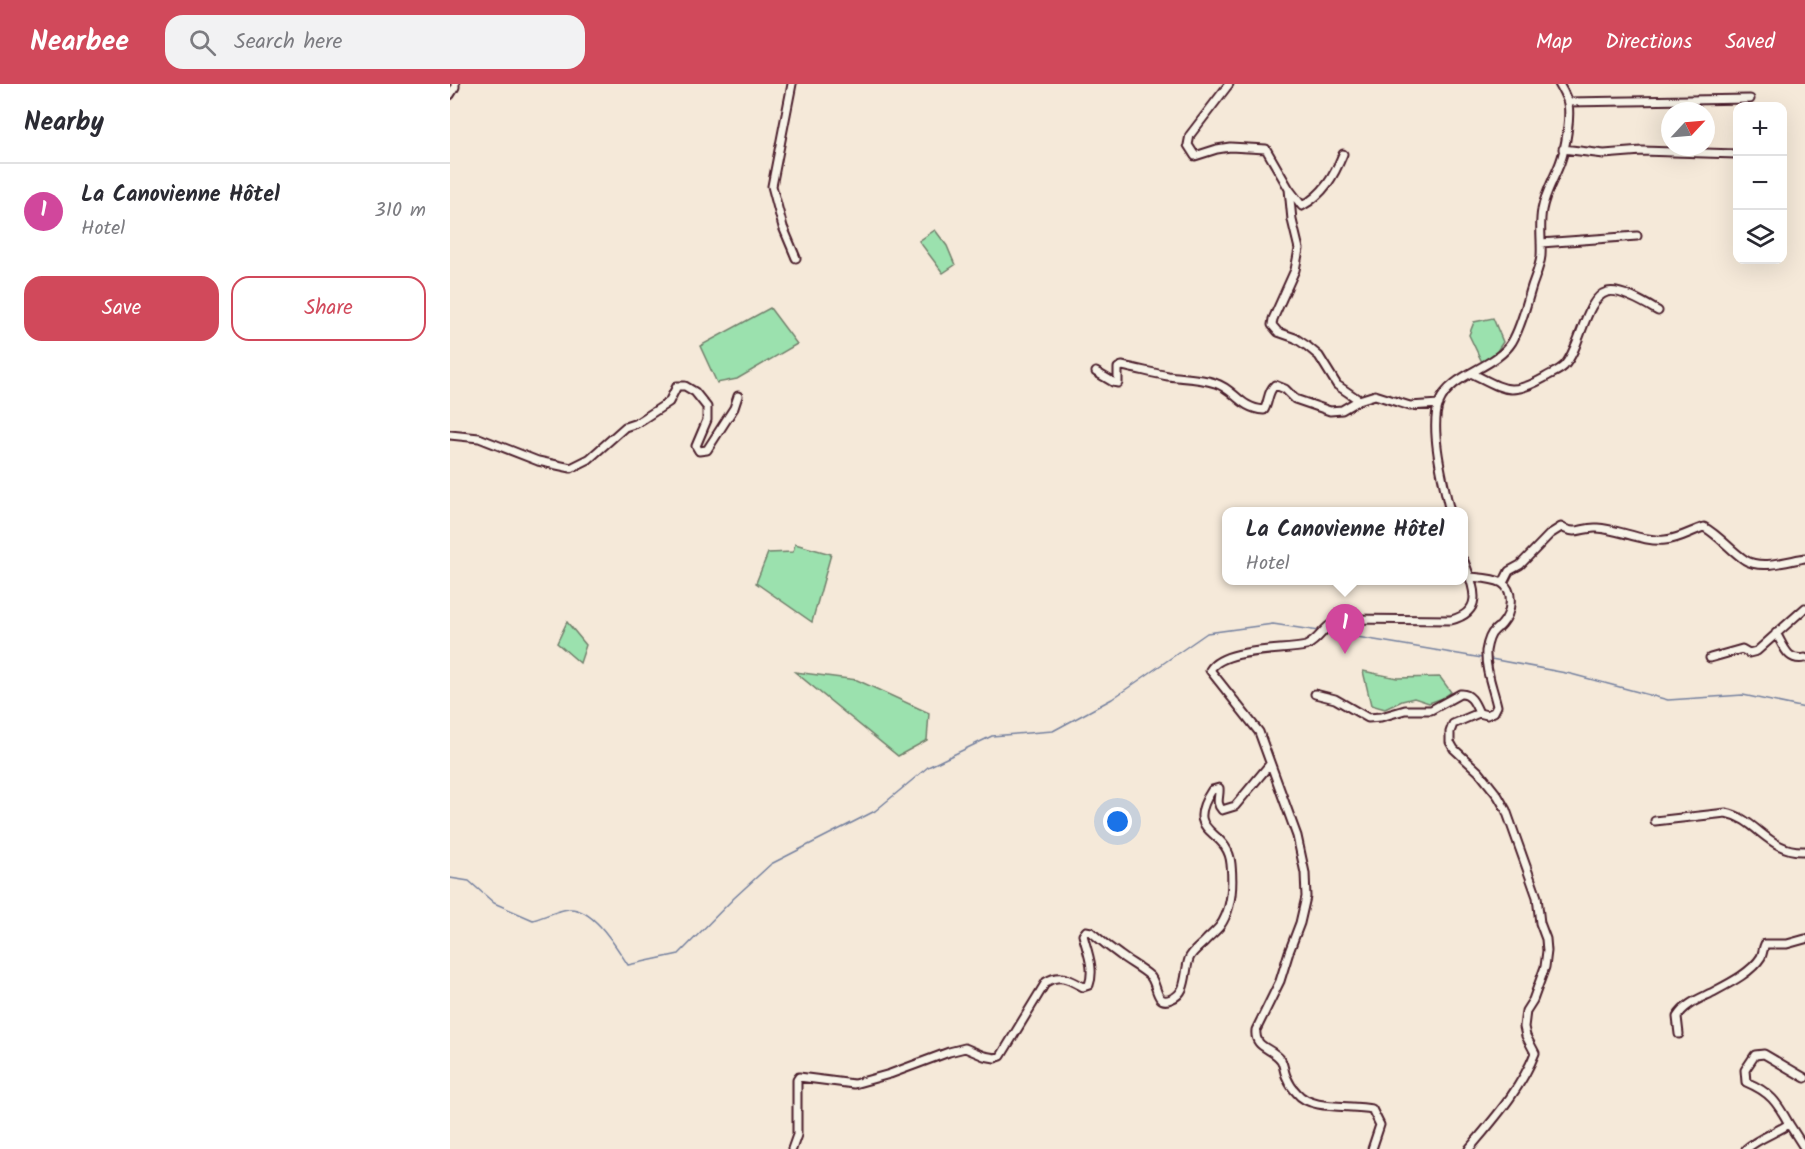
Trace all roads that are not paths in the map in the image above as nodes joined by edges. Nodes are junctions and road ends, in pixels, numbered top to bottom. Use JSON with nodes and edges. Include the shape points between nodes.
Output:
{"nodes":[{"id":1,"x":455,"y":84,"type":"edge"},
{"id":2,"x":792,"y":84,"type":"edge"},
{"id":3,"x":1229,"y":84,"type":"edge"},
{"id":4,"x":1559,"y":84,"type":"edge"},
{"id":5,"x":450,"y":95,"type":"edge"},
{"id":6,"x":1750,"y":99,"type":"dead end"},
{"id":7,"x":1568,"y":102,"type":"junction"},
{"id":8,"x":1563,"y":148,"type":"junction"},
{"id":9,"x":1344,"y":154,"type":"dead end"},
{"id":10,"x":1733,"y":154,"type":"edge"},
{"id":11,"x":1289,"y":189,"type":"junction"},
{"id":12,"x":1637,"y":236,"type":"dead end"},
{"id":13,"x":1541,"y":243,"type":"junction"},
{"id":14,"x":796,"y":258,"type":"dead end"},
{"id":15,"x":1658,"y":310,"type":"dead end"},
{"id":16,"x":1096,"y":372,"type":"dead end"},
{"id":17,"x":1471,"y":373,"type":"junction"},
{"id":18,"x":738,"y":396,"type":"dead end"},
{"id":19,"x":1359,"y":400,"type":"junction"},
{"id":20,"x":1439,"y":404,"type":"junction"},
{"id":21,"x":450,"y":435,"type":"edge"},
{"id":22,"x":1449,"y":507,"type":"edge"},
{"id":23,"x":1805,"y":558,"type":"edge"},
{"id":24,"x":1468,"y":572,"type":"edge"},
{"id":25,"x":1470,"y":577,"type":"junction"},
{"id":26,"x":1503,"y":583,"type":"junction"},
{"id":27,"x":1805,"y":608,"type":"edge"},
{"id":28,"x":1776,"y":633,"type":"junction"},
{"id":29,"x":1710,"y":658,"type":"dead end"},
{"id":30,"x":1805,"y":658,"type":"edge"},
{"id":31,"x":1316,"y":694,"type":"dead end"},
{"id":32,"x":1479,"y":713,"type":"junction"},
{"id":33,"x":1270,"y":764,"type":"junction"},
{"id":34,"x":1655,"y":821,"type":"dead end"},
{"id":35,"x":1805,"y":851,"type":"edge"},
{"id":36,"x":1805,"y":939,"type":"edge"},
{"id":37,"x":1679,"y":1034,"type":"dead end"},
{"id":38,"x":1805,"y":1078,"type":"edge"},
{"id":39,"x":1789,"y":1124,"type":"junction"},
{"id":40,"x":792,"y":1149,"type":"edge"},
{"id":41,"x":1372,"y":1149,"type":"edge"},
{"id":42,"x":1469,"y":1149,"type":"edge"},
{"id":43,"x":1746,"y":1149,"type":"edge"},
{"id":44,"x":1805,"y":1149,"type":"edge"}],
"edges":[{"from":1,"to":5,"type":"street"},
{"from":2,"to":14,"type":"street","via":[[772,186]]},
{"from":3,"to":11,"type":"street","via":[[1190,135],[1188,145],[1195,156],[1230,147],[1266,149]]},
{"from":4,"to":7,"type":"street"},
{"from":6,"to":7,"type":"street"},
{"from":7,"to":8,"type":"street"},
{"from":8,"to":10,"type":"street","via":[[1604,154]]},
{"from":8,"to":13,"type":"street","via":[[1545,198]]},
{"from":9,"to":11,"type":"street","via":[[1334,177],[1314,200],[1302,206]]},
{"from":11,"to":19,"type":"street","via":[[1299,249],[1295,270],[1272,325],[1319,356],[1338,385]]},
{"from":12,"to":13,"type":"street"},
{"from":13,"to":17,"type":"street","via":[[1541,258],[1515,336],[1504,350]]},
{"from":15,"to":17,"type":"street","via":[[1636,298],[1610,291],[1597,297],[1591,306],[1577,345],[1563,366],[1527,388],[1501,387]]},
{"from":16,"to":19,"type":"street","via":[[1118,383],[1118,368],[1122,366],[1216,382],[1256,410],[1264,410],[1275,386],[1295,399],[1330,411],[1342,410]]},
{"from":17,"to":20,"type":"street","via":[[1456,383]]},
{"from":18,"to":21,"type":"street","via":[[707,450],[699,451],[696,446],[707,420],[707,407],[685,386],[677,386],[669,402],[625,427],[590,459],[571,468],[538,461],[479,438]]},
{"from":19,"to":20,"type":"street","via":[[1375,395],[1410,406]]},
{"from":20,"to":22,"type":"street","via":[[1439,460]]},
{"from":23,"to":26,"type":"street","via":[[1767,564],[1747,561],[1704,527],[1662,541],[1607,529],[1571,532],[1561,527],[1520,566],[1509,571]]},
{"from":24,"to":25,"type":"street"},
{"from":25,"to":26,"type":"street"},
{"from":25,"to":33,"type":"street","via":[[1474,605],[1460,618],[1346,619],[1336,621],[1306,646],[1250,652],[1220,660],[1212,667],[1210,670],[1259,732]]},
{"from":26,"to":32,"type":"street","via":[[1511,604],[1501,626],[1493,631],[1486,651],[1497,706],[1486,716]]},
{"from":27,"to":28,"type":"street"},
{"from":28,"to":29,"type":"street","via":[[1753,653],[1742,649]]},
{"from":28,"to":30,"type":"street","via":[[1789,656]]},
{"from":31,"to":32,"type":"street","via":[[1335,699],[1368,718],[1405,710],[1431,710],[1460,694],[1470,697]]},
{"from":32,"to":42,"type":"street","via":[[1454,724],[1450,742],[1484,778],[1506,810],[1537,897],[1547,951],[1524,1027],[1535,1053],[1496,1117]]},
{"from":33,"to":40,"type":"street","via":[[1235,806],[1222,810],[1219,807],[1219,788],[1212,790],[1205,800],[1201,814],[1206,830],[1229,852],[1231,899],[1220,925],[1189,957],[1181,993],[1163,1000],[1152,978],[1086,931],[1083,935],[1092,978],[1089,985],[1083,987],[1059,976],[1046,982],[1001,1056],[984,1056],[965,1048],[854,1084],[799,1077]]},
{"from":33,"to":41,"type":"street","via":[[1297,836],[1306,897],[1280,981],[1256,1030],[1256,1038],[1281,1060],[1303,1100],[1372,1109],[1380,1125]]},
{"from":34,"to":35,"type":"street","via":[[1736,814],[1782,848]]},
{"from":36,"to":37,"type":"street","via":[[1765,944],[1762,955],[1747,971],[1680,1012]]},
{"from":38,"to":39,"type":"street","via":[[1764,1054],[1755,1055],[1745,1070],[1746,1082],[1772,1096]]},
{"from":39,"to":43,"type":"street"},
{"from":39,"to":44,"type":"street"}]}
